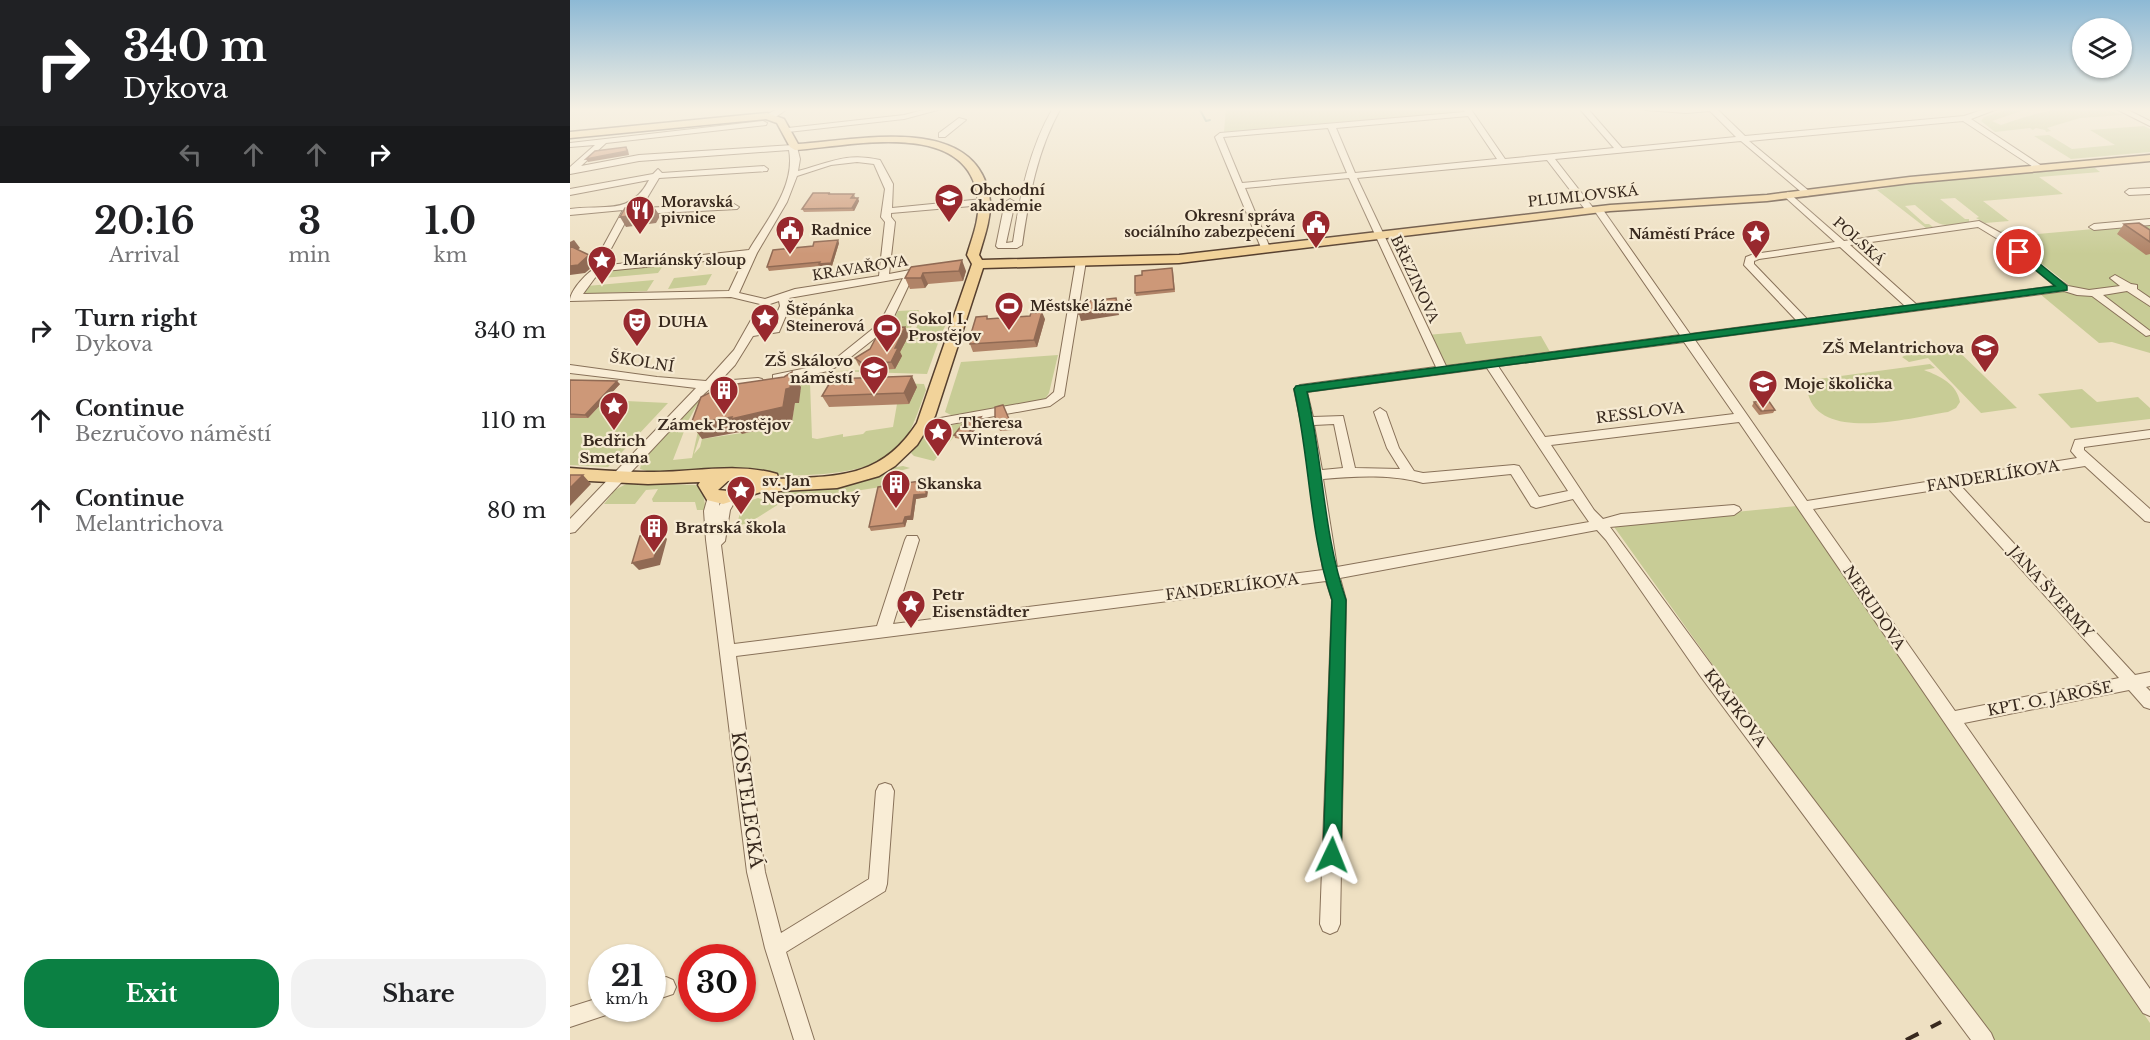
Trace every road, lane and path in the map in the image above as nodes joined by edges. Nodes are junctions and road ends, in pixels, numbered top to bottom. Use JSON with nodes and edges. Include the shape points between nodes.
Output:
{"nodes":[{"id":1,"x":669,"y":156,"type":"edge"},
{"id":2,"x":586,"y":157,"type":"edge"},
{"id":3,"x":665,"y":157,"type":"edge"},
{"id":4,"x":796,"y":157,"type":"edge"},
{"id":5,"x":963,"y":157,"type":"edge"},
{"id":6,"x":1038,"y":157,"type":"edge"},
{"id":7,"x":1226,"y":157,"type":"edge"},
{"id":8,"x":1344,"y":157,"type":"edge"},
{"id":9,"x":1498,"y":157,"type":"edge"},
{"id":10,"x":1549,"y":157,"type":"junction"},
{"id":11,"x":1554,"y":157,"type":"edge"},
{"id":12,"x":1763,"y":157,"type":"edge"},
{"id":13,"x":2024,"y":157,"type":"edge"},
{"id":14,"x":2150,"y":158,"type":"edge"},
{"id":15,"x":1502,"y":162,"type":"junction"},
{"id":16,"x":2041,"y":168,"type":"junction"},
{"id":17,"x":764,"y":169,"type":"dead end"},
{"id":18,"x":571,"y":170,"type":"edge"},
{"id":19,"x":795,"y":174,"type":"junction"},
{"id":20,"x":655,"y":176,"type":"junction"},
{"id":21,"x":1352,"y":176,"type":"junction"},
{"id":22,"x":1239,"y":186,"type":"junction"},
{"id":23,"x":2150,"y":190,"type":"edge"},
{"id":24,"x":570,"y":192,"type":"edge"},
{"id":25,"x":2128,"y":192,"type":"dead end"},
{"id":26,"x":1806,"y":193,"type":"junction"},
{"id":27,"x":1788,"y":195,"type":"junction"},
{"id":28,"x":1025,"y":200,"type":"junction"},
{"id":29,"x":994,"y":203,"type":"junction"},
{"id":30,"x":734,"y":207,"type":"dead end"},
{"id":31,"x":1594,"y":209,"type":"junction"},
{"id":32,"x":628,"y":210,"type":"junction"},
{"id":33,"x":886,"y":211,"type":"junction"},
{"id":34,"x":570,"y":212,"type":"edge"},
{"id":35,"x":2150,"y":222,"type":"edge"},
{"id":36,"x":2094,"y":227,"type":"dead end"},
{"id":37,"x":1380,"y":234,"type":"junction"},
{"id":38,"x":1841,"y":243,"type":"junction"},
{"id":39,"x":1265,"y":248,"type":"junction"},
{"id":40,"x":754,"y":250,"type":"junction"},
{"id":41,"x":1081,"y":261,"type":"junction"},
{"id":42,"x":978,"y":264,"type":"junction"},
{"id":43,"x":963,"y":266,"type":"edge"},
{"id":44,"x":928,"y":271,"type":"edge"},
{"id":45,"x":593,"y":273,"type":"junction"},
{"id":46,"x":909,"y":273,"type":"junction"},
{"id":47,"x":884,"y":277,"type":"junction"},
{"id":48,"x":2115,"y":278,"type":"dead end"},
{"id":49,"x":2063,"y":288,"type":"junction"},
{"id":50,"x":2131,"y":288,"type":"junction"},
{"id":51,"x":2092,"y":292,"type":"junction"},
{"id":52,"x":733,"y":294,"type":"junction"},
{"id":53,"x":783,"y":296,"type":"junction"},
{"id":54,"x":573,"y":298,"type":"edge"},
{"id":55,"x":766,"y":302,"type":"junction"},
{"id":56,"x":2150,"y":303,"type":"edge"},
{"id":57,"x":1913,"y":307,"type":"junction"},
{"id":58,"x":1804,"y":322,"type":"junction"},
{"id":59,"x":749,"y":333,"type":"junction"},
{"id":60,"x":2146,"y":333,"type":"dead end"},
{"id":61,"x":1688,"y":338,"type":"junction"},
{"id":62,"x":1492,"y":368,"type":"junction"},
{"id":63,"x":570,"y":369,"type":"edge"},
{"id":64,"x":1443,"y":371,"type":"junction"},
{"id":65,"x":709,"y":385,"type":"junction"},
{"id":66,"x":1380,"y":412,"type":"dead end"},
{"id":67,"x":1743,"y":417,"type":"junction"},
{"id":68,"x":1308,"y":422,"type":"junction"},
{"id":69,"x":924,"y":425,"type":"junction"},
{"id":70,"x":2150,"y":434,"type":"edge"},
{"id":71,"x":1542,"y":442,"type":"junction"},
{"id":72,"x":2088,"y":461,"type":"junction"},
{"id":73,"x":1350,"y":472,"type":"junction"},
{"id":74,"x":570,"y":474,"type":"edge"},
{"id":75,"x":1409,"y":474,"type":"junction"},
{"id":76,"x":1316,"y":475,"type":"junction"},
{"id":77,"x":617,"y":476,"type":"junction"},
{"id":78,"x":675,"y":477,"type":"junction"},
{"id":79,"x":1951,"y":483,"type":"junction"},
{"id":80,"x":737,"y":484,"type":"junction"},
{"id":81,"x":712,"y":493,"type":"junction"},
{"id":82,"x":1576,"y":494,"type":"junction"},
{"id":83,"x":1804,"y":506,"type":"junction"},
{"id":84,"x":1734,"y":510,"type":"dead end"},
{"id":85,"x":2150,"y":517,"type":"edge"},
{"id":86,"x":1599,"y":523,"type":"junction"},
{"id":87,"x":570,"y":528,"type":"edge"},
{"id":88,"x":912,"y":540,"type":"dead end"},
{"id":89,"x":716,"y":555,"type":"junction"},
{"id":90,"x":1330,"y":575,"type":"junction"},
{"id":91,"x":883,"y":631,"type":"junction"},
{"id":92,"x":728,"y":651,"type":"junction"},
{"id":93,"x":2150,"y":679,"type":"edge"},
{"id":94,"x":2132,"y":682,"type":"junction"},
{"id":95,"x":2150,"y":702,"type":"edge"},
{"id":96,"x":1950,"y":719,"type":"junction"},
{"id":97,"x":885,"y":791,"type":"dead end"},
{"id":98,"x":1330,"y":924,"type":"dead end"},
{"id":99,"x":775,"y":948,"type":"junction"},
{"id":100,"x":2150,"y":1006,"type":"edge"},
{"id":101,"x":588,"y":1012,"type":"edge"},
{"id":102,"x":570,"y":1017,"type":"edge"},
{"id":103,"x":804,"y":1040,"type":"edge"},
{"id":104,"x":1984,"y":1040,"type":"edge"}],
"edges":[{"from":1,"to":20,"type":"street"},
{"from":2,"to":18,"type":"street"},
{"from":3,"to":18,"type":"street"},
{"from":4,"to":19,"type":"street"},
{"from":5,"to":29,"type":"main road","via":[[972,164]]},
{"from":6,"to":28,"type":"street"},
{"from":7,"to":22,"type":"street"},
{"from":8,"to":21,"type":"street","name":"BŘEZINOVA"},
{"from":9,"to":15,"type":"street"},
{"from":10,"to":11,"type":"street"},
{"from":10,"to":15,"type":"street"},
{"from":10,"to":31,"type":"street","name":"NERUDOVA"},
{"from":12,"to":26,"type":"street"},
{"from":13,"to":16,"type":"street"},
{"from":14,"to":16,"type":"main road","name":"PLUMLOVSKÁ"},
{"from":15,"to":21,"type":"street"},
{"from":16,"to":26,"type":"main road","name":"PLUMLOVSKÁ"},
{"from":17,"to":20,"type":"street"},
{"from":19,"to":33,"type":"street","via":[[806,174],[825,164],[877,162],[890,183]]},
{"from":19,"to":40,"type":"street"},
{"from":20,"to":24,"type":"street"},
{"from":20,"to":32,"type":"street","via":[[638,203]]},
{"from":21,"to":22,"type":"street"},
{"from":21,"to":37,"type":"street","name":"BŘEZINOVA"},
{"from":22,"to":39,"type":"street"},
{"from":23,"to":25,"type":"street"},
{"from":26,"to":27,"type":"main road","name":"PLUMLOVSKÁ"},
{"from":27,"to":31,"type":"main road","name":"PLUMLOVSKÁ"},
{"from":27,"to":38,"type":"street","name":"POLSKÁ"},
{"from":28,"to":29,"type":"street"},
{"from":28,"to":29,"type":"street","via":[[1017,248],[1001,246]]},
{"from":29,"to":33,"type":"street"},
{"from":29,"to":42,"type":"main road","via":[[973,255]]},
{"from":30,"to":32,"type":"street"},
{"from":31,"to":37,"type":"main road","name":"PLUMLOVSKÁ"},
{"from":31,"to":61,"type":"street","name":"NERUDOVA"},
{"from":32,"to":34,"type":"street"},
{"from":32,"to":45,"type":"street"},
{"from":33,"to":47,"type":"street","via":[[890,222]]},
{"from":35,"to":36,"type":"street"},
{"from":37,"to":39,"type":"main road","name":"PLUMLOVSKÁ"},
{"from":37,"to":64,"type":"street","name":"BŘEZINOVA"},
{"from":38,"to":49,"type":"street","via":[[1979,224],[1989,227]]},
{"from":38,"to":57,"type":"street","name":"POLSKÁ"},
{"from":38,"to":58,"type":"street","via":[[1749,259],[1749,265]]},
{"from":39,"to":41,"type":"main road","name":"PLUMLOVSKÁ","via":[[1179,259]]},
{"from":40,"to":45,"type":"street","via":[[610,267]]},
{"from":40,"to":52,"type":"street"},
{"from":41,"to":42,"type":"main road","name":"PLUMLOVSKÁ"},
{"from":41,"to":69,"type":"street","via":[[1060,393],[1050,402]]},
{"from":42,"to":43,"type":"street"},
{"from":42,"to":69,"type":"main road"},
{"from":44,"to":46,"type":"street","name":"KRAVAŘOVA"},
{"from":45,"to":54,"type":"street"},
{"from":46,"to":47,"type":"street","name":"KRAVAŘOVA"},
{"from":46,"to":65,"type":"street","name":"ŠKOLNÍ","via":[[887,321],[838,362],[811,372],[755,382]]},
{"from":47,"to":53,"type":"street","name":"KRAVAŘOVA"},
{"from":48,"to":50,"type":"street"},
{"from":49,"to":51,"type":"street"},
{"from":49,"to":57,"type":"street"},
{"from":50,"to":51,"type":"street"},
{"from":50,"to":56,"type":"street"},
{"from":51,"to":60,"type":"street"},
{"from":52,"to":54,"type":"street"},
{"from":52,"to":55,"type":"street"},
{"from":53,"to":55,"type":"street","name":"KRAVAŘOVA"},
{"from":53,"to":59,"type":"street","via":[[785,306],[776,330]]},
{"from":55,"to":59,"type":"street"},
{"from":57,"to":58,"type":"street"},
{"from":58,"to":61,"type":"street"},
{"from":59,"to":65,"type":"street","via":[[719,378]]},
{"from":61,"to":62,"type":"street"},
{"from":61,"to":67,"type":"street","name":"NERUDOVA"},
{"from":62,"to":64,"type":"street"},
{"from":62,"to":71,"type":"street","name":"KRAPKOVA"},
{"from":63,"to":65,"type":"street","name":"ŠKOLNÍ"},
{"from":64,"to":68,"type":"street","via":[[1300,389]]},
{"from":65,"to":77,"type":"street"},
{"from":66,"to":75,"type":"street","via":[[1393,448]]},
{"from":67,"to":71,"type":"street","name":"RESSLOVA"},
{"from":67,"to":83,"type":"street","name":"NERUDOVA"},
{"from":68,"to":73,"type":"street","via":[[1339,419]]},
{"from":68,"to":76,"type":"street"},
{"from":69,"to":80,"type":"main road","via":[[890,462],[871,474],[846,482]]},
{"from":70,"to":72,"type":"street","name":"FANDERLÍKOVA","via":[[2079,443],[2077,451]]},
{"from":71,"to":82,"type":"street","name":"KRAPKOVA"},
{"from":72,"to":79,"type":"street","name":"FANDERLÍKOVA"},
{"from":72,"to":85,"type":"street"},
{"from":73,"to":75,"type":"street"},
{"from":73,"to":76,"type":"street"},
{"from":74,"to":77,"type":"main road"},
{"from":75,"to":82,"type":"street","via":[[1424,478],[1514,469],[1536,503]]},
{"from":76,"to":90,"type":"street"},
{"from":77,"to":78,"type":"main road"},
{"from":77,"to":87,"type":"street"},
{"from":78,"to":80,"type":"main road"},
{"from":78,"to":81,"type":"main road","via":[[701,483]]},
{"from":79,"to":83,"type":"street","name":"FANDERLÍKOVA"},
{"from":79,"to":94,"type":"street","name":"JANA ŠVERMY"},
{"from":80,"to":81,"type":"main road"},
{"from":80,"to":89,"type":"street","name":"KOSTELECKÁ","via":[[723,510]]},
{"from":81,"to":89,"type":"street","name":"KOSTELECKÁ"},
{"from":82,"to":86,"type":"street","name":"KRAPKOVA"},
{"from":83,"to":96,"type":"street","name":"NERUDOVA"},
{"from":84,"to":86,"type":"street","name":"FANDERLÍKOVA"},
{"from":86,"to":90,"type":"street","name":"FANDERLÍKOVA"},
{"from":86,"to":104,"type":"street","name":"KRAPKOVA"},
{"from":88,"to":91,"type":"street"},
{"from":89,"to":92,"type":"street","name":"KOSTELECKÁ"},
{"from":90,"to":91,"type":"street","name":"FANDERLÍKOVA"},
{"from":90,"to":98,"type":"street","via":[[1339,600]]},
{"from":91,"to":92,"type":"street","name":"FANDERLÍKOVA"},
{"from":92,"to":99,"type":"street","name":"KOSTELECKÁ","via":[[756,872]]},
{"from":93,"to":94,"type":"street","name":"KPT. O. JAROŠE"},
{"from":94,"to":95,"type":"street","name":"JANA ŠVERMY"},
{"from":94,"to":96,"type":"street","name":"KPT. O. JAROŠE"},
{"from":96,"to":100,"type":"street","name":"NERUDOVA"},
{"from":97,"to":99,"type":"street","via":[[878,884]]},
{"from":99,"to":103,"type":"street","name":"KOSTELECKÁ"},
{"from":101,"to":102,"type":"street"}]}
